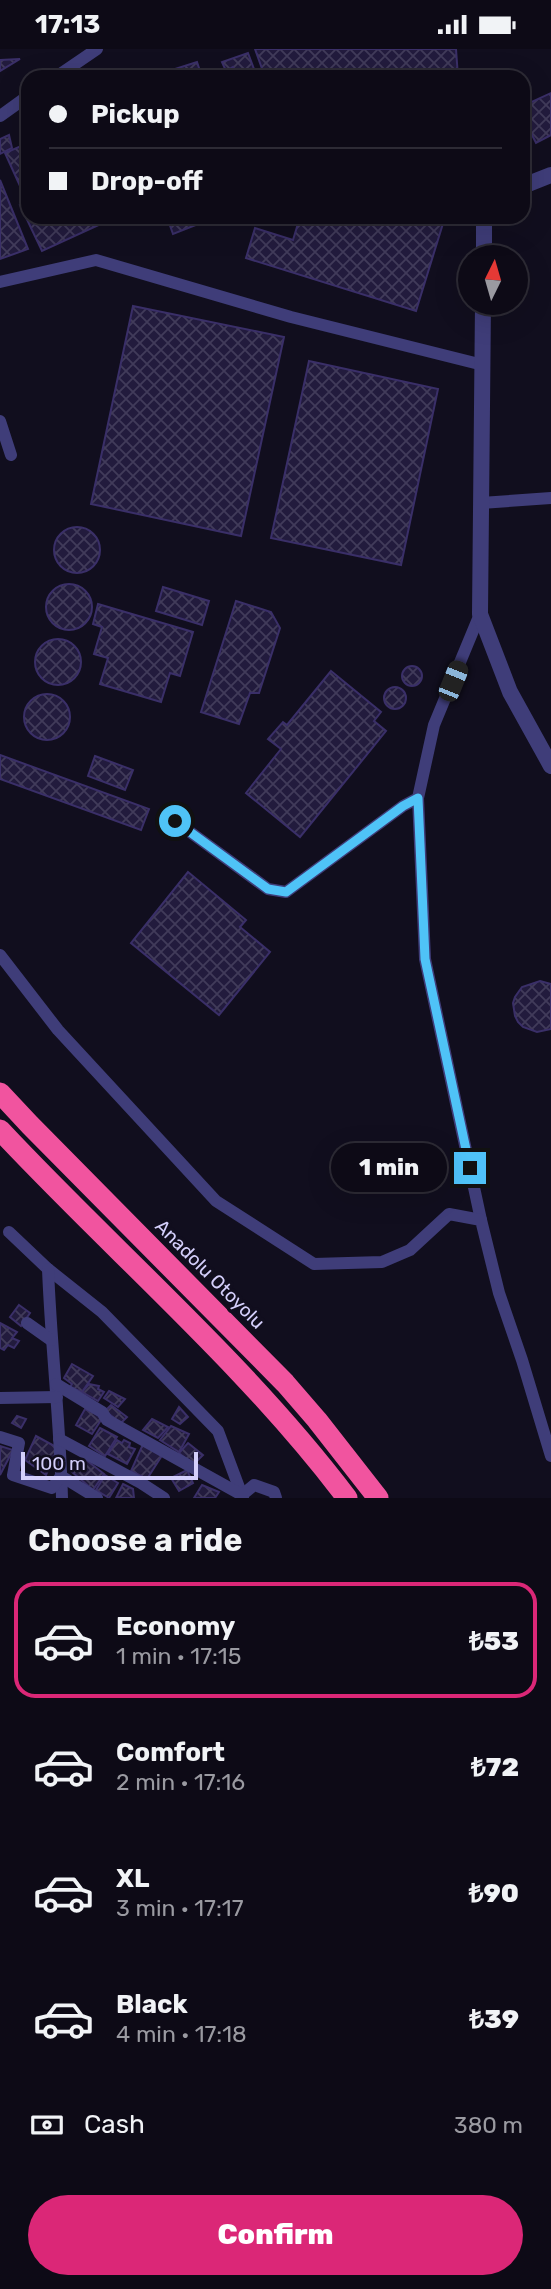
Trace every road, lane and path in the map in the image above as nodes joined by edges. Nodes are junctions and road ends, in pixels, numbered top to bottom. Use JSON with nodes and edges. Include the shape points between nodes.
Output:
{"nodes":[{"id":1,"x":97,"y":49,"type":"edge"},
{"id":2,"x":66,"y":70,"type":"edge"},
{"id":3,"x":21,"y":101,"type":"edge"},
{"id":4,"x":0,"y":116,"type":"edge"},
{"id":5,"x":551,"y":175,"type":"edge"},
{"id":6,"x":530,"y":183,"type":"edge"},
{"id":7,"x":484,"y":224,"type":"edge"},
{"id":8,"x":484,"y":245,"type":"edge"},
{"id":9,"x":0,"y":282,"type":"edge"},
{"id":10,"x":483,"y":315,"type":"edge"},
{"id":11,"x":482,"y":365,"type":"junction"},
{"id":12,"x":0,"y":421,"type":"edge"},
{"id":13,"x":11,"y":456,"type":"dead end"},
{"id":14,"x":551,"y":498,"type":"edge"},
{"id":15,"x":481,"y":503,"type":"junction"},
{"id":16,"x":480,"y":614,"type":"junction"},
{"id":17,"x":551,"y":766,"type":"edge"},
{"id":18,"x":418,"y":798,"type":"junction"},
{"id":19,"x":175,"y":821,"type":"dead end"},
{"id":20,"x":0,"y":955,"type":"edge"},
{"id":21,"x":0,"y":1093,"type":"edge"},
{"id":22,"x":0,"y":1130,"type":"edge"},
{"id":23,"x":481,"y":1220,"type":"junction"},
{"id":24,"x":9,"y":1232,"type":"dead end"},
{"id":25,"x":48,"y":1269,"type":"junction"},
{"id":26,"x":27,"y":1322,"type":"dead end"},
{"id":27,"x":51,"y":1339,"type":"junction"},
{"id":28,"x":57,"y":1390,"type":"junction"},
{"id":29,"x":0,"y":1398,"type":"edge"},
{"id":30,"x":0,"y":1437,"type":"edge"},
{"id":31,"x":59,"y":1439,"type":"junction"},
{"id":32,"x":551,"y":1456,"type":"edge"},
{"id":33,"x":61,"y":1476,"type":"junction"},
{"id":34,"x":141,"y":1483,"type":"junction"},
{"id":35,"x":242,"y":1496,"type":"edge"},
{"id":36,"x":62,"y":1498,"type":"edge"},
{"id":37,"x":97,"y":1498,"type":"edge"},
{"id":38,"x":137,"y":1498,"type":"edge"},
{"id":39,"x":164,"y":1498,"type":"edge"},
{"id":40,"x":276,"y":1498,"type":"edge"},
{"id":41,"x":347,"y":1498,"type":"edge"},
{"id":42,"x":378,"y":1498,"type":"edge"}],
"edges":[{"from":1,"to":2,"type":"street"},
{"from":3,"to":4,"type":"street"},
{"from":5,"to":6,"type":"street"},
{"from":7,"to":8,"type":"street"},
{"from":9,"to":11,"type":"street","via":[[96,260],[291,317]]},
{"from":10,"to":11,"type":"street"},
{"from":11,"to":15,"type":"street"},
{"from":12,"to":13,"type":"street"},
{"from":14,"to":15,"type":"street"},
{"from":15,"to":16,"type":"street"},
{"from":16,"to":17,"type":"street","via":[[510,692]]},
{"from":16,"to":18,"type":"street","via":[[434,725]]},
{"from":18,"to":19,"type":"street","via":[[286,892],[268,889]]},
{"from":18,"to":23,"type":"street","via":[[425,959]]},
{"from":20,"to":23,"type":"street","via":[[58,1030],[216,1201],[314,1264],[382,1262],[410,1250],[449,1214]]},
{"from":21,"to":42,"type":"highway","name":"Anadolu Otoyolu","via":[[285,1383]]},
{"from":22,"to":41,"type":"highway","via":[[251,1384]]},
{"from":23,"to":32,"type":"street","via":[[499,1293]]},
{"from":24,"to":25,"type":"street"},
{"from":25,"to":27,"type":"street"},
{"from":25,"to":35,"type":"street","via":[[102,1313],[218,1431]]},
{"from":26,"to":27,"type":"street"},
{"from":27,"to":28,"type":"street"},
{"from":28,"to":29,"type":"street"},
{"from":28,"to":31,"type":"street"},
{"from":28,"to":35,"type":"street"},
{"from":30,"to":33,"type":"street","via":[[19,1443],[13,1475],[52,1488]]},
{"from":31,"to":33,"type":"street"},
{"from":31,"to":34,"type":"street"},
{"from":33,"to":36,"type":"street"},
{"from":33,"to":37,"type":"street"},
{"from":34,"to":38,"type":"street"},
{"from":34,"to":39,"type":"street"},
{"from":35,"to":40,"type":"street","via":[[254,1485],[274,1492]]}]}
